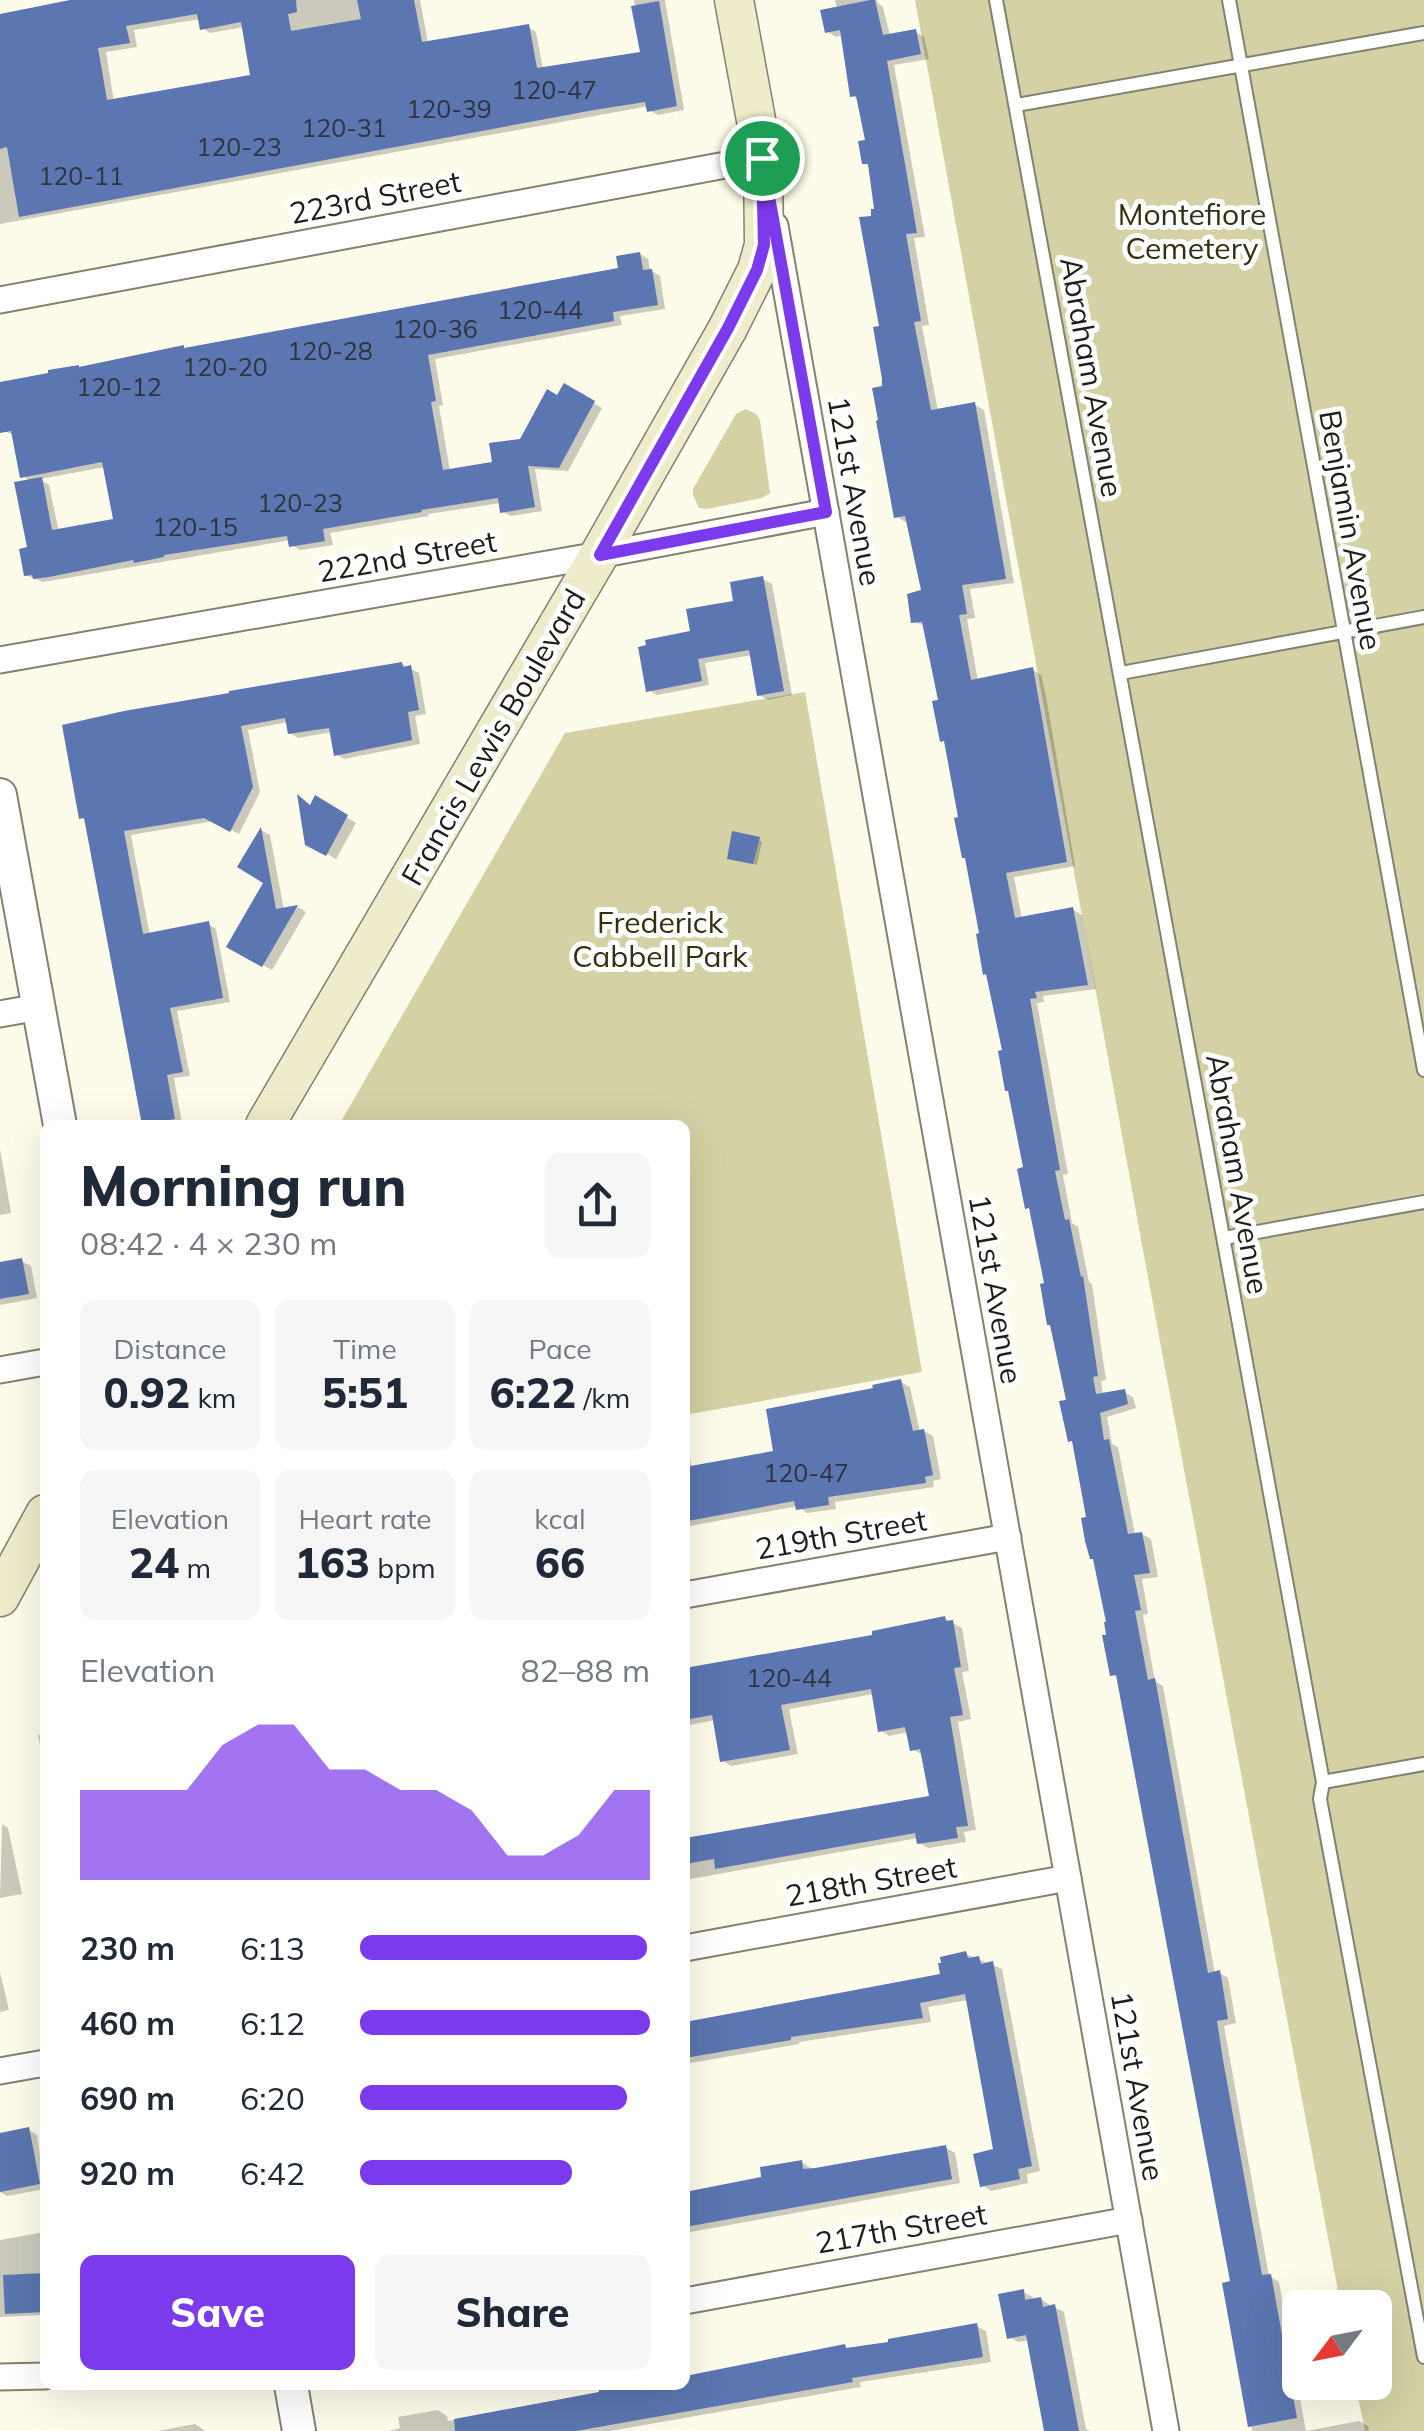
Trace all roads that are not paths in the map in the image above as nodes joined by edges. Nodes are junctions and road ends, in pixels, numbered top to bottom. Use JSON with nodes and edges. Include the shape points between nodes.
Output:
{"nodes":[{"id":1,"x":734,"y":0,"type":"edge"},
{"id":2,"x":996,"y":0,"type":"edge"},
{"id":3,"x":1228,"y":0,"type":"edge"},
{"id":4,"x":1424,"y":32,"type":"edge"},
{"id":5,"x":1241,"y":66,"type":"junction"},
{"id":6,"x":1016,"y":105,"type":"junction"},
{"id":7,"x":762,"y":158,"type":"junction"},
{"id":8,"x":0,"y":300,"type":"edge"},
{"id":9,"x":826,"y":512,"type":"junction"},
{"id":10,"x":600,"y":555,"type":"junction"},
{"id":11,"x":1424,"y":617,"type":"edge"},
{"id":12,"x":1344,"y":631,"type":"junction"},
{"id":13,"x":0,"y":660,"type":"edge"},
{"id":14,"x":1121,"y":673,"type":"junction"},
{"id":15,"x":0,"y":795,"type":"edge"},
{"id":16,"x":39,"y":1006,"type":"junction"},
{"id":17,"x":0,"y":1014,"type":"edge"},
{"id":18,"x":1424,"y":1070,"type":"edge"},
{"id":19,"x":59,"y":1120,"type":"edge"},
{"id":20,"x":268,"y":1120,"type":"edge"},
{"id":21,"x":1424,"y":1202,"type":"edge"},
{"id":22,"x":1224,"y":1238,"type":"junction"},
{"id":23,"x":40,"y":1363,"type":"edge"},
{"id":24,"x":0,"y":1370,"type":"edge"},
{"id":25,"x":40,"y":1523,"type":"edge"},
{"id":26,"x":1008,"y":1536,"type":"junction"},
{"id":27,"x":40,"y":1565,"type":"edge"},
{"id":28,"x":4,"y":1589,"type":"edge"},
{"id":29,"x":690,"y":1594,"type":"edge"},
{"id":30,"x":1424,"y":1764,"type":"edge"},
{"id":31,"x":1323,"y":1782,"type":"junction"},
{"id":32,"x":1068,"y":1878,"type":"junction"},
{"id":33,"x":690,"y":1947,"type":"edge"},
{"id":34,"x":40,"y":2064,"type":"edge"},
{"id":35,"x":0,"y":2071,"type":"edge"},
{"id":36,"x":1129,"y":2220,"type":"junction"},
{"id":37,"x":1424,"y":2266,"type":"edge"},
{"id":38,"x":1407,"y":2269,"type":"junction"},
{"id":39,"x":690,"y":2300,"type":"edge"},
{"id":40,"x":1424,"y":2357,"type":"edge"},
{"id":41,"x":40,"y":2376,"type":"edge"},
{"id":42,"x":0,"y":2377,"type":"edge"},
{"id":43,"x":291,"y":2390,"type":"edge"},
{"id":44,"x":299,"y":2431,"type":"edge"},
{"id":45,"x":1166,"y":2431,"type":"edge"}],
"edges":[{"from":1,"to":7,"type":"main road","name":"Francis Lewis Boulevard"},
{"from":2,"to":6,"type":"lane","name":"Abraham Avenue"},
{"from":3,"to":5,"type":"lane","name":"Benjamin Avenue"},
{"from":4,"to":5,"type":"lane"},
{"from":5,"to":6,"type":"lane"},
{"from":5,"to":12,"type":"lane","name":"Benjamin Avenue"},
{"from":6,"to":14,"type":"lane","name":"Abraham Avenue"},
{"from":7,"to":8,"type":"street","name":"223rd Street"},
{"from":7,"to":9,"type":"street","name":"121st Avenue"},
{"from":7,"to":10,"type":"main road","name":"Francis Lewis Boulevard","via":[[764,245],[757,270]]},
{"from":9,"to":10,"type":"street","name":"222nd Street"},
{"from":9,"to":26,"type":"street","name":"121st Avenue"},
{"from":10,"to":13,"type":"street","name":"222nd Street"},
{"from":10,"to":20,"type":"main road","name":"Francis Lewis Boulevard"},
{"from":11,"to":12,"type":"lane"},
{"from":12,"to":14,"type":"lane"},
{"from":12,"to":18,"type":"lane","name":"Benjamin Avenue"},
{"from":14,"to":22,"type":"lane","name":"Abraham Avenue"},
{"from":15,"to":16,"type":"street"},
{"from":16,"to":17,"type":"street"},
{"from":16,"to":19,"type":"street"},
{"from":21,"to":22,"type":"lane"},
{"from":22,"to":31,"type":"lane","name":"Abraham Avenue"},
{"from":23,"to":24,"type":"street"},
{"from":25,"to":28,"type":"main road"},
{"from":26,"to":29,"type":"street","name":"219th Street"},
{"from":26,"to":32,"type":"street","name":"121st Avenue"},
{"from":27,"to":28,"type":"main road"},
{"from":30,"to":31,"type":"lane"},
{"from":31,"to":38,"type":"lane","name":"Abraham Avenue","via":[[1320,1799]]},
{"from":32,"to":33,"type":"street","name":"218th Street"},
{"from":32,"to":36,"type":"street","name":"121st Avenue"},
{"from":34,"to":35,"type":"street"},
{"from":36,"to":39,"type":"street","name":"217th Street"},
{"from":36,"to":45,"type":"street","name":"121st Avenue"},
{"from":37,"to":38,"type":"lane"},
{"from":38,"to":40,"type":"lane","name":"Abraham Avenue"},
{"from":41,"to":42,"type":"street"},
{"from":43,"to":44,"type":"street"}]}
